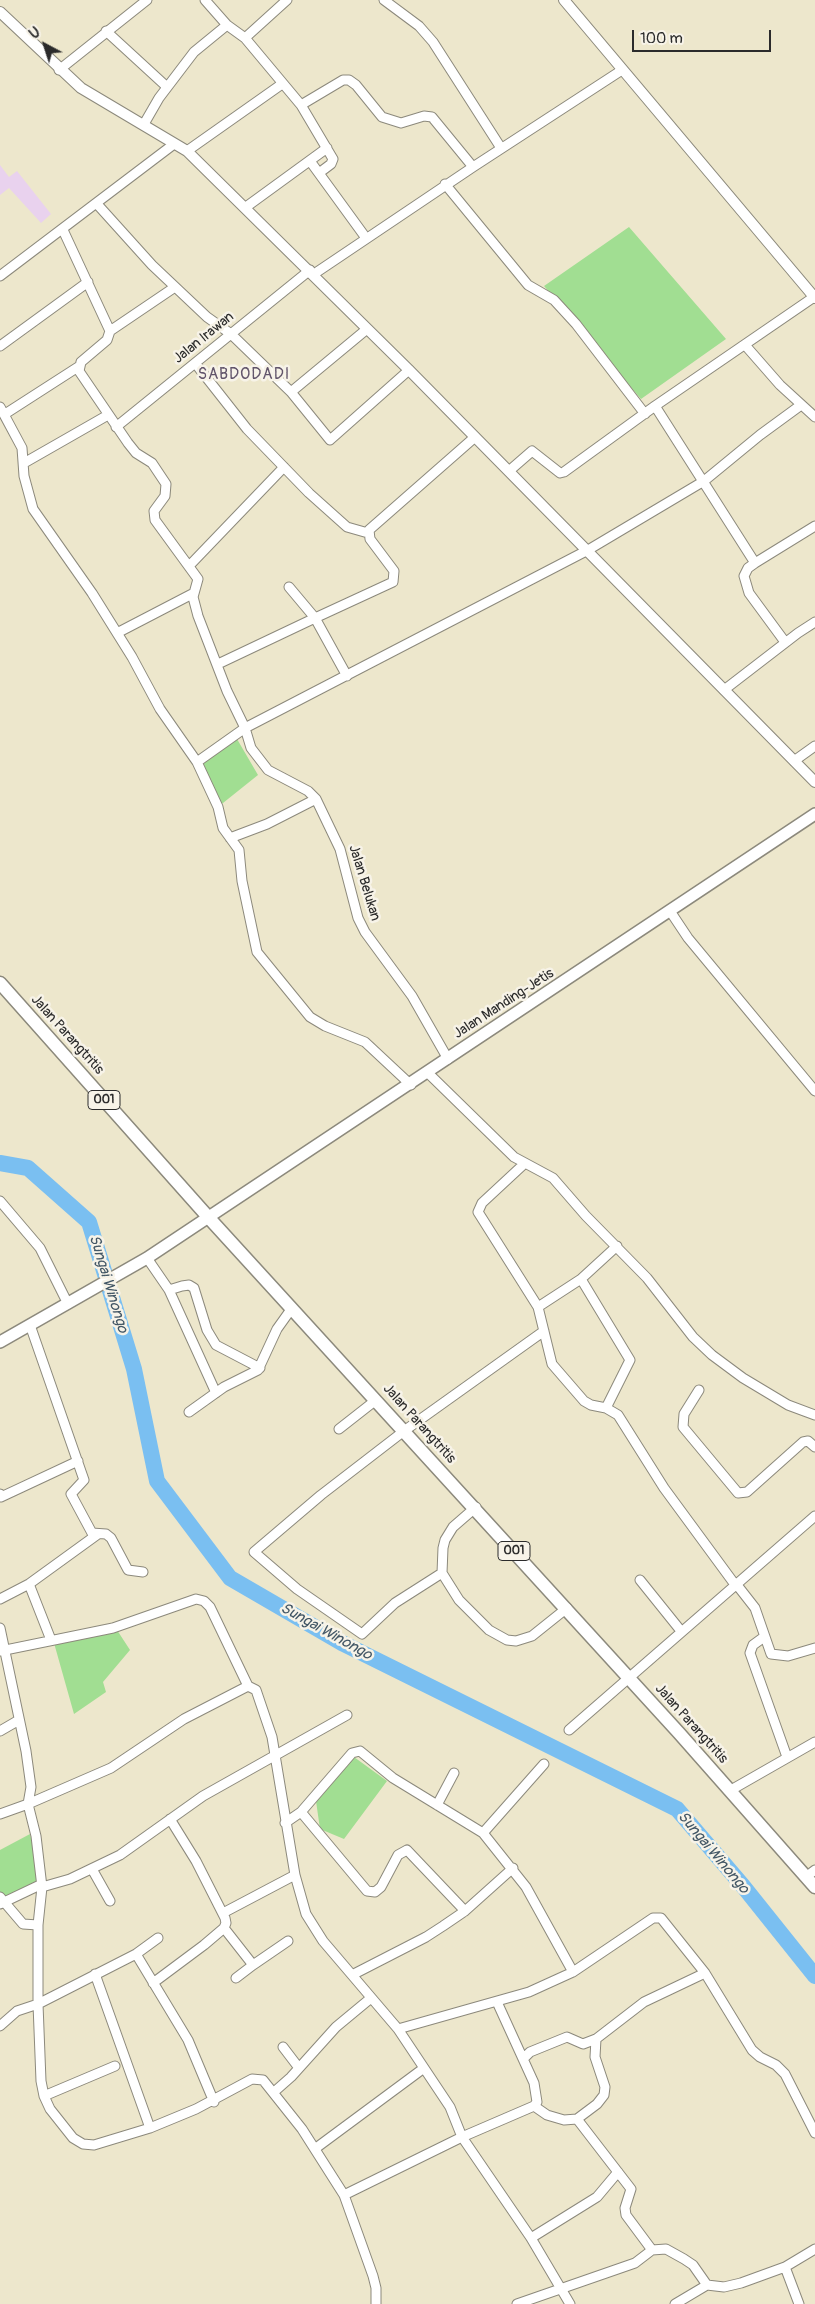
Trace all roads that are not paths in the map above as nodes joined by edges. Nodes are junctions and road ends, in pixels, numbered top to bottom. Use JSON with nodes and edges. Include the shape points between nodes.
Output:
{"nodes":[{"id":1,"x":147,"y":0,"type":"edge"},
{"id":2,"x":205,"y":0,"type":"edge"},
{"id":3,"x":287,"y":0,"type":"edge"},
{"id":4,"x":384,"y":0,"type":"edge"},
{"id":5,"x":564,"y":0,"type":"edge"},
{"id":6,"x":0,"y":12,"type":"edge"},
{"id":7,"x":227,"y":25,"type":"junction"},
{"id":8,"x":106,"y":31,"type":"junction"},
{"id":9,"x":245,"y":38,"type":"junction"},
{"id":10,"x":59,"y":70,"type":"junction"},
{"id":11,"x":622,"y":70,"type":"junction"},
{"id":12,"x":282,"y":84,"type":"junction"},
{"id":13,"x":167,"y":87,"type":"junction"},
{"id":14,"x":301,"y":104,"type":"junction"},
{"id":15,"x":144,"y":124,"type":"junction"},
{"id":16,"x":174,"y":144,"type":"junction"},
{"id":17,"x":327,"y":148,"type":"junction"},
{"id":18,"x":501,"y":148,"type":"junction"},
{"id":19,"x":187,"y":151,"type":"junction"},
{"id":20,"x":310,"y":161,"type":"junction"},
{"id":21,"x":473,"y":166,"type":"junction"},
{"id":22,"x":319,"y":173,"type":"junction"},
{"id":23,"x":445,"y":184,"type":"junction"},
{"id":24,"x":97,"y":204,"type":"junction"},
{"id":25,"x":246,"y":207,"type":"junction"},
{"id":26,"x":63,"y":230,"type":"junction"},
{"id":27,"x":366,"y":238,"type":"junction"},
{"id":28,"x":312,"y":272,"type":"junction"},
{"id":29,"x":0,"y":276,"type":"edge"},
{"id":30,"x":88,"y":282,"type":"junction"},
{"id":31,"x":175,"y":287,"type":"junction"},
{"id":32,"x":814,"y":298,"type":"edge"},
{"id":33,"x":367,"y":329,"type":"junction"},
{"id":34,"x":110,"y":331,"type":"junction"},
{"id":35,"x":231,"y":334,"type":"junction"},
{"id":36,"x":0,"y":346,"type":"edge"},
{"id":37,"x":744,"y":346,"type":"junction"},
{"id":38,"x":195,"y":363,"type":"junction"},
{"id":39,"x":78,"y":368,"type":"junction"},
{"id":40,"x":409,"y":370,"type":"junction"},
{"id":41,"x":291,"y":392,"type":"junction"},
{"id":42,"x":801,"y":405,"type":"junction"},
{"id":43,"x":655,"y":406,"type":"junction"},
{"id":44,"x":3,"y":410,"type":"edge"},
{"id":45,"x":645,"y":414,"type":"junction"},
{"id":46,"x":108,"y":415,"type":"junction"},
{"id":47,"x":815,"y":417,"type":"edge"},
{"id":48,"x":116,"y":427,"type":"junction"},
{"id":49,"x":475,"y":436,"type":"junction"},
{"id":50,"x":24,"y":463,"type":"junction"},
{"id":51,"x":284,"y":467,"type":"junction"},
{"id":52,"x":509,"y":471,"type":"junction"},
{"id":53,"x":704,"y":481,"type":"junction"},
{"id":54,"x":815,"y":526,"type":"edge"},
{"id":55,"x":368,"y":533,"type":"junction"},
{"id":56,"x":588,"y":550,"type":"junction"},
{"id":57,"x":755,"y":563,"type":"junction"},
{"id":58,"x":189,"y":566,"type":"junction"},
{"id":59,"x":289,"y":587,"type":"dead end"},
{"id":60,"x":194,"y":593,"type":"junction"},
{"id":61,"x":315,"y":618,"type":"junction"},
{"id":62,"x":815,"y":622,"type":"edge"},
{"id":63,"x":117,"y":634,"type":"junction"},
{"id":64,"x":785,"y":642,"type":"junction"},
{"id":65,"x":218,"y":664,"type":"junction"},
{"id":66,"x":347,"y":676,"type":"junction"},
{"id":67,"x":724,"y":690,"type":"junction"},
{"id":68,"x":245,"y":728,"type":"junction"},
{"id":69,"x":815,"y":746,"type":"edge"},
{"id":70,"x":794,"y":761,"type":"junction"},
{"id":71,"x":197,"y":762,"type":"junction"},
{"id":72,"x":815,"y":782,"type":"edge"},
{"id":73,"x":316,"y":800,"type":"junction"},
{"id":74,"x":815,"y":814,"type":"edge"},
{"id":75,"x":230,"y":838,"type":"junction"},
{"id":76,"x":670,"y":911,"type":"junction"},
{"id":77,"x":1,"y":986,"type":"edge"},
{"id":78,"x":448,"y":1059,"type":"junction"},
{"id":79,"x":428,"y":1073,"type":"junction"},
{"id":80,"x":411,"y":1085,"type":"junction"},
{"id":81,"x":815,"y":1091,"type":"edge"},
{"id":82,"x":524,"y":1164,"type":"junction"},
{"id":83,"x":0,"y":1201,"type":"edge"},
{"id":84,"x":209,"y":1218,"type":"junction"},
{"id":85,"x":617,"y":1246,"type":"junction"},
{"id":86,"x":147,"y":1258,"type":"junction"},
{"id":87,"x":581,"y":1279,"type":"junction"},
{"id":88,"x":169,"y":1290,"type":"junction"},
{"id":89,"x":68,"y":1304,"type":"junction"},
{"id":90,"x":538,"y":1307,"type":"junction"},
{"id":91,"x":292,"y":1308,"type":"junction"},
{"id":92,"x":30,"y":1325,"type":"junction"},
{"id":93,"x":544,"y":1331,"type":"junction"},
{"id":94,"x":0,"y":1342,"type":"edge"},
{"id":95,"x":260,"y":1368,"type":"junction"},
{"id":96,"x":699,"y":1390,"type":"dead end"},
{"id":97,"x":216,"y":1393,"type":"junction"},
{"id":98,"x":376,"y":1400,"type":"junction"},
{"id":99,"x":606,"y":1408,"type":"junction"},
{"id":100,"x":189,"y":1412,"type":"dead end"},
{"id":101,"x":815,"y":1415,"type":"edge"},
{"id":102,"x":339,"y":1429,"type":"dead end"},
{"id":103,"x":404,"y":1431,"type":"junction"},
{"id":104,"x":815,"y":1447,"type":"edge"},
{"id":105,"x":78,"y":1461,"type":"junction"},
{"id":106,"x":0,"y":1494,"type":"edge"},
{"id":107,"x":476,"y":1507,"type":"junction"},
{"id":108,"x":815,"y":1516,"type":"edge"},
{"id":109,"x":98,"y":1534,"type":"junction"},
{"id":110,"x":143,"y":1572,"type":"dead end"},
{"id":111,"x":442,"y":1573,"type":"junction"},
{"id":112,"x":640,"y":1580,"type":"dead end"},
{"id":113,"x":29,"y":1584,"type":"junction"},
{"id":114,"x":737,"y":1585,"type":"junction"},
{"id":115,"x":0,"y":1599,"type":"edge"},
{"id":116,"x":567,"y":1608,"type":"junction"},
{"id":117,"x":0,"y":1628,"type":"edge"},
{"id":118,"x":682,"y":1631,"type":"junction"},
{"id":119,"x":764,"y":1637,"type":"junction"},
{"id":120,"x":51,"y":1640,"type":"junction"},
{"id":121,"x":815,"y":1648,"type":"edge"},
{"id":122,"x":2,"y":1650,"type":"edge"},
{"id":123,"x":629,"y":1678,"type":"junction"},
{"id":124,"x":248,"y":1686,"type":"junction"},
{"id":125,"x":347,"y":1716,"type":"dead end"},
{"id":126,"x":19,"y":1720,"type":"junction"},
{"id":127,"x":569,"y":1730,"type":"dead end"},
{"id":128,"x":0,"y":1731,"type":"edge"},
{"id":129,"x":815,"y":1742,"type":"edge"},
{"id":130,"x":276,"y":1757,"type":"junction"},
{"id":131,"x":787,"y":1757,"type":"junction"},
{"id":132,"x":544,"y":1764,"type":"dead end"},
{"id":133,"x":454,"y":1773,"type":"dead end"},
{"id":134,"x":730,"y":1790,"type":"junction"},
{"id":135,"x":28,"y":1804,"type":"junction"},
{"id":136,"x":437,"y":1806,"type":"junction"},
{"id":137,"x":301,"y":1812,"type":"junction"},
{"id":138,"x":0,"y":1814,"type":"edge"},
{"id":139,"x":170,"y":1819,"type":"junction"},
{"id":140,"x":285,"y":1823,"type":"junction"},
{"id":141,"x":483,"y":1833,"type":"junction"},
{"id":142,"x":514,"y":1868,"type":"junction"},
{"id":143,"x":92,"y":1870,"type":"junction"},
{"id":144,"x":811,"y":1873,"type":"edge"},
{"id":145,"x":295,"y":1876,"type":"junction"},
{"id":146,"x":42,"y":1885,"type":"junction"},
{"id":147,"x":815,"y":1887,"type":"edge"},
{"id":148,"x":1,"y":1901,"type":"edge"},
{"id":149,"x":110,"y":1901,"type":"dead end"},
{"id":150,"x":465,"y":1911,"type":"junction"},
{"id":151,"x":223,"y":1913,"type":"junction"},
{"id":152,"x":38,"y":1925,"type":"junction"},
{"id":153,"x":224,"y":1928,"type":"junction"},
{"id":154,"x":158,"y":1938,"type":"dead end"},
{"id":155,"x":288,"y":1941,"type":"dead end"},
{"id":156,"x":136,"y":1954,"type":"junction"},
{"id":157,"x":253,"y":1965,"type":"junction"},
{"id":158,"x":573,"y":1972,"type":"junction"},
{"id":159,"x":705,"y":1973,"type":"junction"},
{"id":160,"x":95,"y":1974,"type":"junction"},
{"id":161,"x":352,"y":1975,"type":"junction"},
{"id":162,"x":236,"y":1978,"type":"dead end"},
{"id":163,"x":153,"y":1983,"type":"junction"},
{"id":164,"x":371,"y":1998,"type":"junction"},
{"id":165,"x":497,"y":2002,"type":"junction"},
{"id":166,"x":38,"y":2004,"type":"junction"},
{"id":167,"x":1,"y":2023,"type":"edge"},
{"id":168,"x":398,"y":2029,"type":"junction"},
{"id":169,"x":596,"y":2038,"type":"junction"},
{"id":170,"x":283,"y":2047,"type":"dead end"},
{"id":171,"x":524,"y":2058,"type":"junction"},
{"id":172,"x":115,"y":2066,"type":"dead end"},
{"id":173,"x":299,"y":2068,"type":"junction"},
{"id":174,"x":424,"y":2068,"type":"junction"},
{"id":175,"x":274,"y":2092,"type":"junction"},
{"id":176,"x":44,"y":2096,"type":"junction"},
{"id":177,"x":214,"y":2102,"type":"junction"},
{"id":178,"x":534,"y":2106,"type":"junction"},
{"id":179,"x":577,"y":2119,"type":"junction"},
{"id":180,"x":150,"y":2128,"type":"junction"},
{"id":181,"x":815,"y":2134,"type":"edge"},
{"id":182,"x":462,"y":2136,"type":"junction"},
{"id":183,"x":316,"y":2148,"type":"junction"},
{"id":184,"x":618,"y":2172,"type":"junction"},
{"id":185,"x":344,"y":2195,"type":"junction"},
{"id":186,"x":531,"y":2238,"type":"junction"},
{"id":187,"x":815,"y":2249,"type":"edge"},
{"id":188,"x":652,"y":2250,"type":"junction"},
{"id":189,"x":786,"y":2267,"type":"junction"},
{"id":190,"x":707,"y":2284,"type":"junction"},
{"id":191,"x":561,"y":2289,"type":"junction"},
{"id":192,"x":376,"y":2304,"type":"edge"},
{"id":193,"x":517,"y":2304,"type":"edge"},
{"id":194,"x":570,"y":2304,"type":"edge"},
{"id":195,"x":674,"y":2304,"type":"edge"},
{"id":196,"x":799,"y":2304,"type":"edge"}],
"edges":[{"from":1,"to":8,"type":"street"},
{"from":2,"to":7,"type":"street"},
{"from":3,"to":9,"type":"street"},
{"from":4,"to":18,"type":"street","via":[[420,26]]},
{"from":5,"to":11,"type":"street"},
{"from":6,"to":10,"type":"street"},
{"from":7,"to":9,"type":"street"},
{"from":7,"to":13,"type":"street","via":[[194,52]]},
{"from":8,"to":10,"type":"street"},
{"from":8,"to":13,"type":"street"},
{"from":9,"to":12,"type":"street"},
{"from":10,"to":15,"type":"street","via":[[81,88]]},
{"from":11,"to":18,"type":"street","name":"Jalan Irawan"},
{"from":11,"to":32,"type":"street"},
{"from":12,"to":14,"type":"street"},
{"from":12,"to":19,"type":"street"},
{"from":13,"to":15,"type":"street"},
{"from":14,"to":17,"type":"street"},
{"from":14,"to":21,"type":"street","via":[[343,80],[349,80],[382,117],[401,123],[424,116],[432,117]]},
{"from":15,"to":16,"type":"street"},
{"from":16,"to":19,"type":"street"},
{"from":16,"to":24,"type":"street"},
{"from":17,"to":20,"type":"street"},
{"from":17,"to":22,"type":"street","via":[[332,161]]},
{"from":18,"to":21,"type":"street","name":"Jalan Irawan"},
{"from":19,"to":25,"type":"street"},
{"from":20,"to":22,"type":"street"},
{"from":20,"to":25,"type":"street"},
{"from":21,"to":23,"type":"street","name":"Jalan Irawan"},
{"from":22,"to":27,"type":"street"},
{"from":23,"to":27,"type":"street","name":"Jalan Irawan"},
{"from":23,"to":45,"type":"street","via":[[528,285],[554,300],[576,324]]},
{"from":24,"to":26,"type":"street"},
{"from":24,"to":31,"type":"street","via":[[146,260]]},
{"from":25,"to":28,"type":"street"},
{"from":26,"to":29,"type":"street"},
{"from":26,"to":30,"type":"street"},
{"from":27,"to":28,"type":"street","name":"Jalan Irawan"},
{"from":28,"to":33,"type":"street"},
{"from":28,"to":35,"type":"street","name":"Jalan Irawan"},
{"from":30,"to":34,"type":"street"},
{"from":30,"to":36,"type":"street"},
{"from":31,"to":34,"type":"street"},
{"from":31,"to":35,"type":"street"},
{"from":32,"to":37,"type":"street"},
{"from":33,"to":40,"type":"street"},
{"from":33,"to":41,"type":"street"},
{"from":34,"to":39,"type":"street","via":[[107,340]]},
{"from":35,"to":38,"type":"street","name":"Jalan Irawan"},
{"from":35,"to":41,"type":"street"},
{"from":37,"to":42,"type":"street"},
{"from":37,"to":43,"type":"street"},
{"from":38,"to":48,"type":"street","name":"Jalan Irawan"},
{"from":38,"to":51,"type":"street","via":[[247,429]]},
{"from":39,"to":44,"type":"street"},
{"from":39,"to":46,"type":"street"},
{"from":40,"to":41,"type":"street","via":[[330,440]]},
{"from":40,"to":49,"type":"street"},
{"from":42,"to":47,"type":"street"},
{"from":42,"to":53,"type":"street"},
{"from":43,"to":45,"type":"street"},
{"from":43,"to":53,"type":"street"},
{"from":44,"to":50,"type":"street","via":[[20,441]]},
{"from":45,"to":52,"type":"street","via":[[564,472],[560,473],[532,451]]},
{"from":46,"to":48,"type":"street"},
{"from":46,"to":50,"type":"street"},
{"from":48,"to":58,"type":"street","via":[[133,450],[152,464],[166,484],[167,492],[154,511],[155,520]]},
{"from":49,"to":52,"type":"street"},
{"from":49,"to":55,"type":"street"},
{"from":50,"to":63,"type":"street","via":[[33,509]]},
{"from":51,"to":55,"type":"street","via":[[347,527]]},
{"from":51,"to":58,"type":"street"},
{"from":52,"to":56,"type":"street"},
{"from":53,"to":56,"type":"street"},
{"from":53,"to":57,"type":"street"},
{"from":54,"to":57,"type":"street"},
{"from":55,"to":61,"type":"street","via":[[394,571],[393,582]]},
{"from":56,"to":66,"type":"street"},
{"from":56,"to":67,"type":"street"},
{"from":57,"to":64,"type":"street","via":[[744,576],[746,587]]},
{"from":58,"to":60,"type":"street","name":"Jalan Belukan","via":[[198,579]]},
{"from":59,"to":61,"type":"street"},
{"from":60,"to":63,"type":"street"},
{"from":60,"to":65,"type":"street","name":"Jalan Belukan","via":[[198,616]]},
{"from":61,"to":65,"type":"street"},
{"from":61,"to":66,"type":"street"},
{"from":62,"to":64,"type":"street"},
{"from":63,"to":71,"type":"street","via":[[160,709]]},
{"from":64,"to":67,"type":"street"},
{"from":65,"to":68,"type":"street","name":"Jalan Belukan"},
{"from":66,"to":68,"type":"street"},
{"from":67,"to":70,"type":"street"},
{"from":68,"to":71,"type":"street"},
{"from":68,"to":73,"type":"street","name":"Jalan Belukan","via":[[251,748],[268,770],[308,791]]},
{"from":69,"to":70,"type":"street"},
{"from":70,"to":72,"type":"street"},
{"from":71,"to":75,"type":"street"},
{"from":73,"to":75,"type":"street"},
{"from":73,"to":78,"type":"street","name":"Jalan Belukan","via":[[340,849],[358,918],[365,932],[412,996]]},
{"from":74,"to":76,"type":"main road","name":"Jalan Manding-Jetis"},
{"from":75,"to":80,"type":"street","via":[[240,854],[242,881],[255,947],[260,957],[310,1017],[365,1042]]},
{"from":76,"to":78,"type":"main road","name":"Jalan Manding-Jetis"},
{"from":76,"to":81,"type":"street","via":[[688,938]]},
{"from":77,"to":84,"type":"main road","name":"Jalan Parangtritis","number":"001"},
{"from":78,"to":79,"type":"main road","name":"Jalan Manding-Jetis"},
{"from":79,"to":80,"type":"main road","name":"Jalan Manding-Jetis"},
{"from":79,"to":82,"type":"street"},
{"from":80,"to":84,"type":"main road","name":"Jalan Manding-Jetis"},
{"from":82,"to":85,"type":"street","via":[[552,1178]]},
{"from":82,"to":90,"type":"street","via":[[482,1203],[478,1212]]},
{"from":83,"to":89,"type":"street","via":[[40,1248]]},
{"from":84,"to":86,"type":"main road","name":"Jalan Manding-Jetis"},
{"from":84,"to":91,"type":"main road","name":"Jalan Parangtritis","number":"001"},
{"from":85,"to":87,"type":"street"},
{"from":85,"to":101,"type":"street","via":[[712,1356],[788,1405]]},
{"from":86,"to":88,"type":"street"},
{"from":86,"to":89,"type":"main road","name":"Jalan Manding-Jetis"},
{"from":87,"to":90,"type":"street"},
{"from":87,"to":99,"type":"street","via":[[630,1360]]},
{"from":88,"to":95,"type":"street","via":[[192,1286],[207,1330],[216,1345]]},
{"from":88,"to":97,"type":"street"},
{"from":89,"to":92,"type":"main road","name":"Jalan Manding-Jetis"},
{"from":90,"to":93,"type":"street"},
{"from":91,"to":95,"type":"street"},
{"from":91,"to":98,"type":"main road","name":"Jalan Parangtritis","number":"001"},
{"from":92,"to":94,"type":"main road","name":"Jalan Manding-Jetis"},
{"from":92,"to":105,"type":"street"},
{"from":93,"to":99,"type":"street","via":[[549,1358],[556,1370],[584,1401]]},
{"from":93,"to":103,"type":"street"},
{"from":95,"to":97,"type":"street"},
{"from":96,"to":104,"type":"street","via":[[684,1414],[683,1427],[738,1493],[747,1492],[803,1442],[808,1441]]},
{"from":97,"to":100,"type":"street"},
{"from":98,"to":102,"type":"street"},
{"from":98,"to":103,"type":"main road","name":"Jalan Parangtritis","number":"001"},
{"from":99,"to":114,"type":"street","via":[[622,1421],[664,1488]]},
{"from":103,"to":107,"type":"main road","name":"Jalan Parangtritis","number":"001"},
{"from":103,"to":111,"type":"street","via":[[254,1552],[291,1584],[362,1634],[396,1603]]},
{"from":105,"to":106,"type":"street","via":[[1,1497]]},
{"from":105,"to":109,"type":"street","via":[[84,1480],[71,1494],[89,1529]]},
{"from":107,"to":111,"type":"street","via":[[452,1527],[445,1540]]},
{"from":107,"to":116,"type":"main road","name":"Jalan Parangtritis","number":"001"},
{"from":108,"to":114,"type":"street"},
{"from":109,"to":110,"type":"street","via":[[106,1534],[110,1538],[128,1570]]},
{"from":109,"to":113,"type":"street"},
{"from":111,"to":116,"type":"street","via":[[459,1600],[488,1630],[506,1640],[525,1640]]},
{"from":112,"to":118,"type":"street"},
{"from":113,"to":115,"type":"street"},
{"from":113,"to":120,"type":"street"},
{"from":114,"to":118,"type":"street"},
{"from":114,"to":119,"type":"street","via":[[755,1608]]},
{"from":116,"to":123,"type":"main road","name":"Jalan Parangtritis","number":"001"},
{"from":117,"to":122,"type":"street"},
{"from":118,"to":123,"type":"street"},
{"from":119,"to":121,"type":"street","via":[[774,1655],[788,1656]]},
{"from":119,"to":131,"type":"street","via":[[753,1645],[750,1653]]},
{"from":120,"to":122,"type":"street"},
{"from":120,"to":124,"type":"street","via":[[113,1628],[196,1599],[204,1600]]},
{"from":122,"to":126,"type":"street"},
{"from":123,"to":127,"type":"street"},
{"from":123,"to":134,"type":"main road","name":"Jalan Parangtritis","number":"001"},
{"from":124,"to":130,"type":"street","via":[[256,1690]]},
{"from":124,"to":135,"type":"street","via":[[184,1719],[111,1768]]},
{"from":125,"to":130,"type":"street"},
{"from":126,"to":128,"type":"street"},
{"from":126,"to":135,"type":"street","via":[[30,1772]]},
{"from":129,"to":131,"type":"street"},
{"from":130,"to":139,"type":"street","via":[[203,1796]]},
{"from":130,"to":140,"type":"street"},
{"from":131,"to":134,"type":"street"},
{"from":132,"to":141,"type":"street"},
{"from":133,"to":136,"type":"street"},
{"from":134,"to":144,"type":"main road","name":"Jalan Parangtritis","number":"001"},
{"from":135,"to":138,"type":"street"},
{"from":135,"to":146,"type":"street"},
{"from":136,"to":137,"type":"street","via":[[393,1778],[358,1750]]},
{"from":136,"to":141,"type":"street"},
{"from":137,"to":140,"type":"street"},
{"from":137,"to":150,"type":"street","via":[[367,1892],[381,1888],[398,1855],[407,1850]]},
{"from":139,"to":143,"type":"street","via":[[120,1855]]},
{"from":139,"to":151,"type":"street"},
{"from":140,"to":145,"type":"street"},
{"from":141,"to":142,"type":"street"},
{"from":142,"to":150,"type":"street"},
{"from":142,"to":158,"type":"street"},
{"from":143,"to":146,"type":"street"},
{"from":143,"to":149,"type":"street"},
{"from":144,"to":147,"type":"main road","name":"Jalan Parangtritis","number":"001"},
{"from":145,"to":151,"type":"street"},
{"from":145,"to":161,"type":"street","via":[[306,1914],[323,1941]]},
{"from":146,"to":148,"type":"street"},
{"from":146,"to":152,"type":"street"},
{"from":148,"to":152,"type":"street","via":[[23,1924]]},
{"from":150,"to":161,"type":"street","via":[[426,1937]]},
{"from":151,"to":153,"type":"street"},
{"from":152,"to":166,"type":"street"},
{"from":153,"to":157,"type":"street"},
{"from":153,"to":163,"type":"street"},
{"from":154,"to":156,"type":"street"},
{"from":155,"to":157,"type":"street"},
{"from":156,"to":160,"type":"street"},
{"from":156,"to":163,"type":"street"},
{"from":157,"to":162,"type":"street"},
{"from":158,"to":159,"type":"street","via":[[657,1917],[666,1922]]},
{"from":158,"to":165,"type":"street","via":[[530,1992]]},
{"from":159,"to":169,"type":"street","via":[[644,2002]]},
{"from":159,"to":181,"type":"street","via":[[752,2050],[785,2074]]},
{"from":160,"to":166,"type":"street"},
{"from":160,"to":180,"type":"street"},
{"from":161,"to":164,"type":"street"},
{"from":163,"to":177,"type":"street","via":[[188,2040]]},
{"from":164,"to":168,"type":"street"},
{"from":164,"to":173,"type":"street","via":[[336,2026]]},
{"from":165,"to":168,"type":"street"},
{"from":165,"to":171,"type":"street"},
{"from":166,"to":167,"type":"street","via":[[17,2011]]},
{"from":166,"to":176,"type":"street"},
{"from":168,"to":174,"type":"street"},
{"from":169,"to":171,"type":"street","via":[[583,2044],[567,2038],[530,2052]]},
{"from":169,"to":179,"type":"street","via":[[594,2056],[604,2082],[604,2095]]},
{"from":170,"to":173,"type":"street"},
{"from":171,"to":178,"type":"street","via":[[534,2083]]},
{"from":172,"to":176,"type":"street"},
{"from":173,"to":175,"type":"street"},
{"from":174,"to":182,"type":"street","via":[[450,2108]]},
{"from":174,"to":183,"type":"street"},
{"from":175,"to":177,"type":"street","via":[[263,2080],[252,2079]]},
{"from":175,"to":183,"type":"street"},
{"from":176,"to":180,"type":"street","via":[[73,2138],[83,2144],[106,2142]]},
{"from":177,"to":180,"type":"street"},
{"from":178,"to":179,"type":"street","via":[[555,2119]]},
{"from":178,"to":182,"type":"street"},
{"from":179,"to":184,"type":"street"},
{"from":182,"to":185,"type":"street"},
{"from":182,"to":186,"type":"street"},
{"from":183,"to":185,"type":"street"},
{"from":184,"to":186,"type":"street","via":[[596,2197]]},
{"from":184,"to":188,"type":"street","via":[[631,2189],[626,2215]]},
{"from":185,"to":192,"type":"street","via":[[373,2276]]},
{"from":186,"to":191,"type":"street"},
{"from":187,"to":189,"type":"street"},
{"from":188,"to":190,"type":"street","via":[[666,2249],[684,2259],[693,2265]]},
{"from":188,"to":191,"type":"street","via":[[635,2263]]},
{"from":189,"to":190,"type":"street","via":[[724,2287]]},
{"from":189,"to":196,"type":"street"},
{"from":190,"to":195,"type":"street"},
{"from":191,"to":193,"type":"street"},
{"from":191,"to":194,"type":"street"}]}
